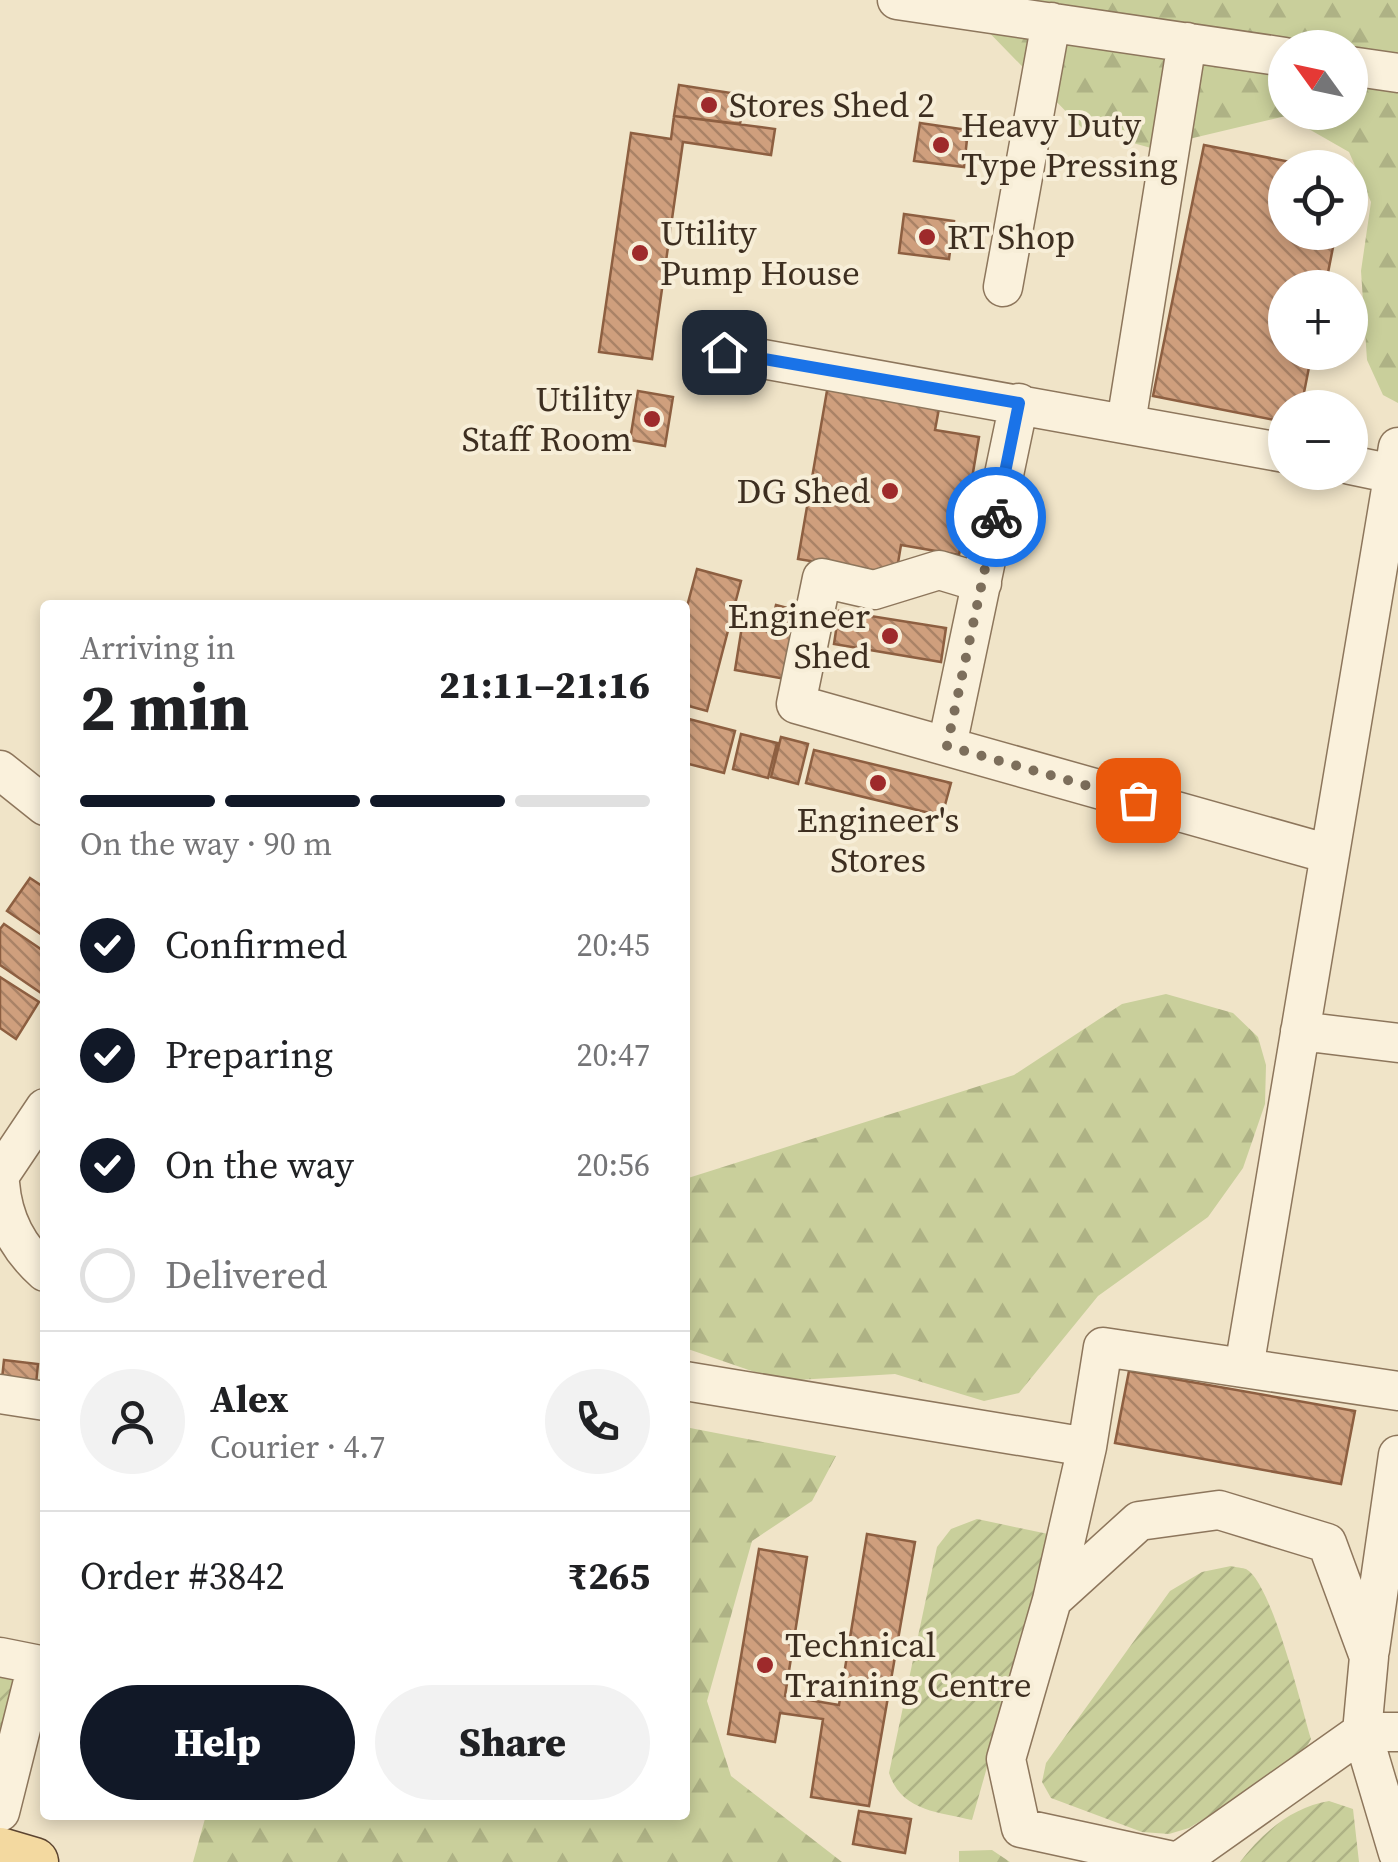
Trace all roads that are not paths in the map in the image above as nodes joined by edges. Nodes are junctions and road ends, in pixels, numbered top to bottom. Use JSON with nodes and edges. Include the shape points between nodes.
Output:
{"nodes":[{"id":1,"x":897,"y":0,"type":"edge"},
{"id":2,"x":1051,"y":22,"type":"junction"},
{"id":3,"x":1187,"y":42,"type":"junction"},
{"id":4,"x":1268,"y":54,"type":"edge"},
{"id":5,"x":1368,"y":69,"type":"edge"},
{"id":6,"x":1398,"y":73,"type":"edge"},
{"id":7,"x":1003,"y":286,"type":"dead end"},
{"id":8,"x":724,"y":352,"type":"dead end"},
{"id":9,"x":1019,"y":403,"type":"junction"},
{"id":10,"x":1126,"y":423,"type":"junction"},
{"id":11,"x":1268,"y":450,"type":"edge"},
{"id":12,"x":1368,"y":465,"type":"edge"},
{"id":13,"x":1396,"y":465,"type":"edge"},
{"id":14,"x":982,"y":583,"type":"junction"},
{"id":15,"x":947,"y":746,"type":"junction"},
{"id":16,"x":0,"y":770,"type":"edge"},
{"id":17,"x":40,"y":802,"type":"edge"},
{"id":18,"x":1330,"y":854,"type":"junction"},
{"id":19,"x":1300,"y":1031,"type":"junction"},
{"id":20,"x":1398,"y":1043,"type":"edge"},
{"id":21,"x":40,"y":1116,"type":"edge"},
{"id":22,"x":0,"y":1179,"type":"edge"},
{"id":23,"x":40,"y":1266,"type":"edge"},
{"id":24,"x":1244,"y":1368,"type":"junction"},
{"id":25,"x":690,"y":1382,"type":"edge"},
{"id":26,"x":1398,"y":1390,"type":"edge"},
{"id":27,"x":0,"y":1394,"type":"edge"},
{"id":28,"x":40,"y":1401,"type":"edge"},
{"id":29,"x":1088,"y":1448,"type":"junction"},
{"id":30,"x":1398,"y":1455,"type":"edge"},
{"id":31,"x":1052,"y":1600,"type":"junction"},
{"id":32,"x":0,"y":1656,"type":"edge"},
{"id":33,"x":1370,"y":1657,"type":"junction"},
{"id":34,"x":40,"y":1666,"type":"edge"},
{"id":35,"x":40,"y":1670,"type":"edge"},
{"id":36,"x":1380,"y":1732,"type":"edge"},
{"id":37,"x":19,"y":1762,"type":"edge"},
{"id":38,"x":0,"y":1812,"type":"edge"},
{"id":39,"x":0,"y":1852,"type":"edge"},
{"id":40,"x":1398,"y":1853,"type":"edge"},
{"id":41,"x":34,"y":1862,"type":"edge"},
{"id":42,"x":1178,"y":1862,"type":"edge"}],
"edges":[{"from":1,"to":2,"type":"lane"},
{"from":2,"to":3,"type":"lane"},
{"from":2,"to":7,"type":"lane"},
{"from":3,"to":4,"type":"lane"},
{"from":3,"to":10,"type":"lane"},
{"from":5,"to":6,"type":"lane"},
{"from":8,"to":9,"type":"lane"},
{"from":9,"to":10,"type":"lane"},
{"from":9,"to":14,"type":"lane"},
{"from":10,"to":11,"type":"lane"},
{"from":12,"to":13,"type":"lane"},
{"from":13,"to":18,"type":"lane"},
{"from":14,"to":15,"type":"lane"},
{"from":14,"to":15,"type":"lane","via":[[939,570],[874,590],[822,578],[796,704]]},
{"from":15,"to":18,"type":"lane"},
{"from":16,"to":17,"type":"lane"},
{"from":18,"to":19,"type":"lane"},
{"from":19,"to":20,"type":"lane"},
{"from":19,"to":24,"type":"lane"},
{"from":21,"to":22,"type":"lane"},
{"from":22,"to":23,"type":"lane","via":[[7,1221]]},
{"from":24,"to":26,"type":"lane"},
{"from":24,"to":29,"type":"lane","via":[[1104,1347]]},
{"from":25,"to":29,"type":"lane"},
{"from":27,"to":28,"type":"lane"},
{"from":29,"to":31,"type":"lane"},
{"from":30,"to":33,"type":"lane"},
{"from":31,"to":33,"type":"lane","via":[[1139,1521],[1220,1510],[1327,1543]]},
{"from":31,"to":42,"type":"lane","via":[[1006,1758],[1021,1828]]},
{"from":32,"to":34,"type":"lane"},
{"from":33,"to":36,"type":"lane"},
{"from":35,"to":37,"type":"lane"},
{"from":36,"to":40,"type":"lane"},
{"from":36,"to":42,"type":"lane"},
{"from":37,"to":38,"type":"lane"},
{"from":39,"to":41,"type":"main road"}]}
